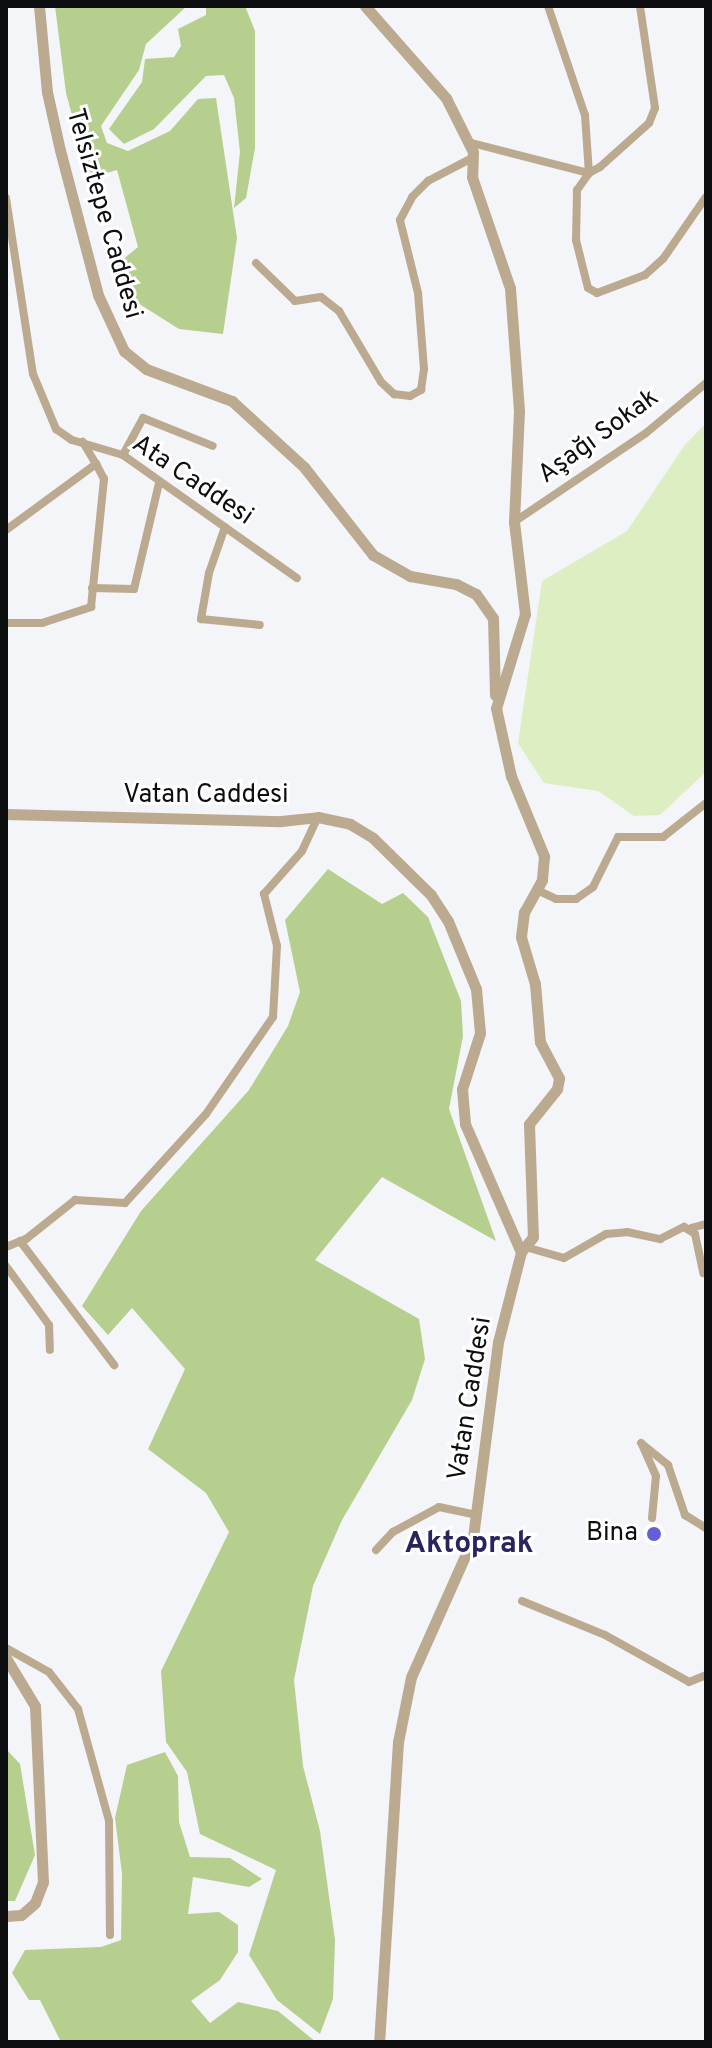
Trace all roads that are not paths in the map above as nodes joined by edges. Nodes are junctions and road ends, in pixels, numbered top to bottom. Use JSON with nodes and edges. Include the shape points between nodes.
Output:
{"nodes":[{"id":1,"x":39,"y":6,"type":"edge"},
{"id":2,"x":365,"y":6,"type":"edge"},
{"id":3,"x":548,"y":6,"type":"edge"},
{"id":4,"x":640,"y":6,"type":"edge"},
{"id":5,"x":468,"y":142,"type":"junction"},
{"id":6,"x":472,"y":158,"type":"junction"},
{"id":7,"x":589,"y":173,"type":"junction"},
{"id":8,"x":706,"y":197,"type":"edge"},
{"id":9,"x":6,"y":198,"type":"edge"},
{"id":10,"x":256,"y":263,"type":"dead end"},
{"id":11,"x":706,"y":383,"type":"edge"},
{"id":12,"x":83,"y":442,"type":"junction"},
{"id":13,"x":213,"y":446,"type":"dead end"},
{"id":14,"x":123,"y":455,"type":"junction"},
{"id":15,"x":96,"y":464,"type":"junction"},
{"id":16,"x":159,"y":483,"type":"junction"},
{"id":17,"x":514,"y":522,"type":"junction"},
{"id":18,"x":225,"y":527,"type":"junction"},
{"id":19,"x":6,"y":530,"type":"edge"},
{"id":20,"x":297,"y":578,"type":"dead end"},
{"id":21,"x":92,"y":588,"type":"junction"},
{"id":22,"x":6,"y":623,"type":"edge"},
{"id":23,"x":260,"y":625,"type":"dead end"},
{"id":24,"x":496,"y":708,"type":"junction"},
{"id":25,"x":706,"y":803,"type":"edge"},
{"id":26,"x":6,"y":814,"type":"edge"},
{"id":27,"x":318,"y":817,"type":"junction"},
{"id":28,"x":537,"y":890,"type":"junction"},
{"id":29,"x":706,"y":1224,"type":"edge"},
{"id":30,"x":691,"y":1228,"type":"junction"},
{"id":31,"x":20,"y":1241,"type":"junction"},
{"id":32,"x":6,"y":1247,"type":"edge"},
{"id":33,"x":525,"y":1250,"type":"junction"},
{"id":34,"x":6,"y":1266,"type":"edge"},
{"id":35,"x":703,"y":1273,"type":"dead end"},
{"id":36,"x":50,"y":1350,"type":"dead end"},
{"id":37,"x":114,"y":1365,"type":"dead end"},
{"id":38,"x":476,"y":1515,"type":"junction"},
{"id":39,"x":652,"y":1518,"type":"dead end"},
{"id":40,"x":706,"y":1528,"type":"edge"},
{"id":41,"x":376,"y":1550,"type":"dead end"},
{"id":42,"x":522,"y":1601,"type":"dead end"},
{"id":43,"x":6,"y":1648,"type":"edge"},
{"id":44,"x":6,"y":1658,"type":"edge"},
{"id":45,"x":706,"y":1675,"type":"edge"},
{"id":46,"x":6,"y":1916,"type":"edge"},
{"id":47,"x":110,"y":1935,"type":"dead end"},
{"id":48,"x":379,"y":2042,"type":"edge"}],
"edges":[{"from":1,"to":24,"type":"street","name":"Telsiztepe Caddesi","via":[[47,92],[60,150],[98,295],[124,351],[146,369],[232,401],[304,467],[373,555],[410,576],[456,584],[476,594],[493,618]]},
{"from":2,"to":5,"type":"street","name":"Aşağı Sokak","via":[[446,98]]},
{"from":3,"to":7,"type":"street","via":[[585,115]]},
{"from":4,"to":7,"type":"street","via":[[655,108],[649,123]]},
{"from":5,"to":6,"type":"street","name":"Aşağı Sokak"},
{"from":5,"to":7,"type":"street"},
{"from":6,"to":10,"type":"street","via":[[428,181],[400,220],[418,293],[424,369],[421,390],[410,396],[394,394],[381,382],[339,311],[321,297],[295,301]]},
{"from":6,"to":17,"type":"street","name":"Aşağı Sokak","via":[[472,177],[510,288],[519,411]]},
{"from":7,"to":8,"type":"street","via":[[577,190],[576,224],[588,288],[597,293],[645,275],[663,259]]},
{"from":9,"to":12,"type":"street","name":"Ata Caddesi","via":[[33,374],[56,429]]},
{"from":11,"to":17,"type":"street","name":"Aşağı Sokak","via":[[646,433]]},
{"from":12,"to":14,"type":"street","name":"Ata Caddesi"},
{"from":12,"to":15,"type":"street"},
{"from":13,"to":14,"type":"street","via":[[143,418]]},
{"from":14,"to":16,"type":"street","name":"Ata Caddesi"},
{"from":15,"to":19,"type":"street"},
{"from":15,"to":21,"type":"street","via":[[104,479]]},
{"from":16,"to":18,"type":"street","name":"Ata Caddesi"},
{"from":16,"to":21,"type":"street","via":[[134,589]]},
{"from":17,"to":24,"type":"street","name":"Aşağı Sokak","via":[[525,614]]},
{"from":18,"to":20,"type":"street","name":"Ata Caddesi"},
{"from":18,"to":23,"type":"street","via":[[201,619]]},
{"from":21,"to":22,"type":"street","via":[[91,607],[75,614],[42,623]]},
{"from":24,"to":28,"type":"street","name":"Aşağı Sokak","via":[[507,764],[544,856]]},
{"from":25,"to":28,"type":"street","via":[[663,837],[618,837],[593,887],[576,899],[556,899]]},
{"from":26,"to":27,"type":"street","name":"Vatan Caddesi"},
{"from":27,"to":31,"type":"street","via":[[302,851],[264,894],[277,946],[278,993],[273,1017],[244,1060],[206,1114],[125,1203],[75,1200]]},
{"from":27,"to":33,"type":"street","name":"Vatan Caddesi","via":[[350,824],[404,865],[431,895],[464,954],[481,1014],[462,1089],[465,1124]]},
{"from":28,"to":33,"type":"street","name":"Aşağı Sokak","via":[[524,912],[521,937],[535,984],[540,1042],[559,1078],[557,1089],[529,1124],[526,1143],[535,1201]]},
{"from":29,"to":30,"type":"street"},
{"from":30,"to":33,"type":"street","via":[[660,1239],[606,1234],[564,1258]]},
{"from":30,"to":35,"type":"street"},
{"from":31,"to":32,"type":"street"},
{"from":31,"to":37,"type":"street"},
{"from":33,"to":38,"type":"street","name":"Vatan Caddesi","via":[[498,1342]]},
{"from":34,"to":36,"type":"street","via":[[49,1325]]},
{"from":38,"to":41,"type":"street","via":[[439,1507],[393,1532]]},
{"from":38,"to":48,"type":"street","name":"Vatan Caddesi","via":[[466,1563],[425,1642],[404,1707]]},
{"from":39,"to":40,"type":"street","via":[[656,1476],[641,1443],[668,1465],[685,1515]]},
{"from":42,"to":45,"type":"street","via":[[605,1635],[689,1682]]},
{"from":43,"to":47,"type":"street","via":[[49,1672],[78,1709],[109,1821]]},
{"from":44,"to":46,"type":"street","via":[[35,1706],[43,1882],[28,1909]]}]}
